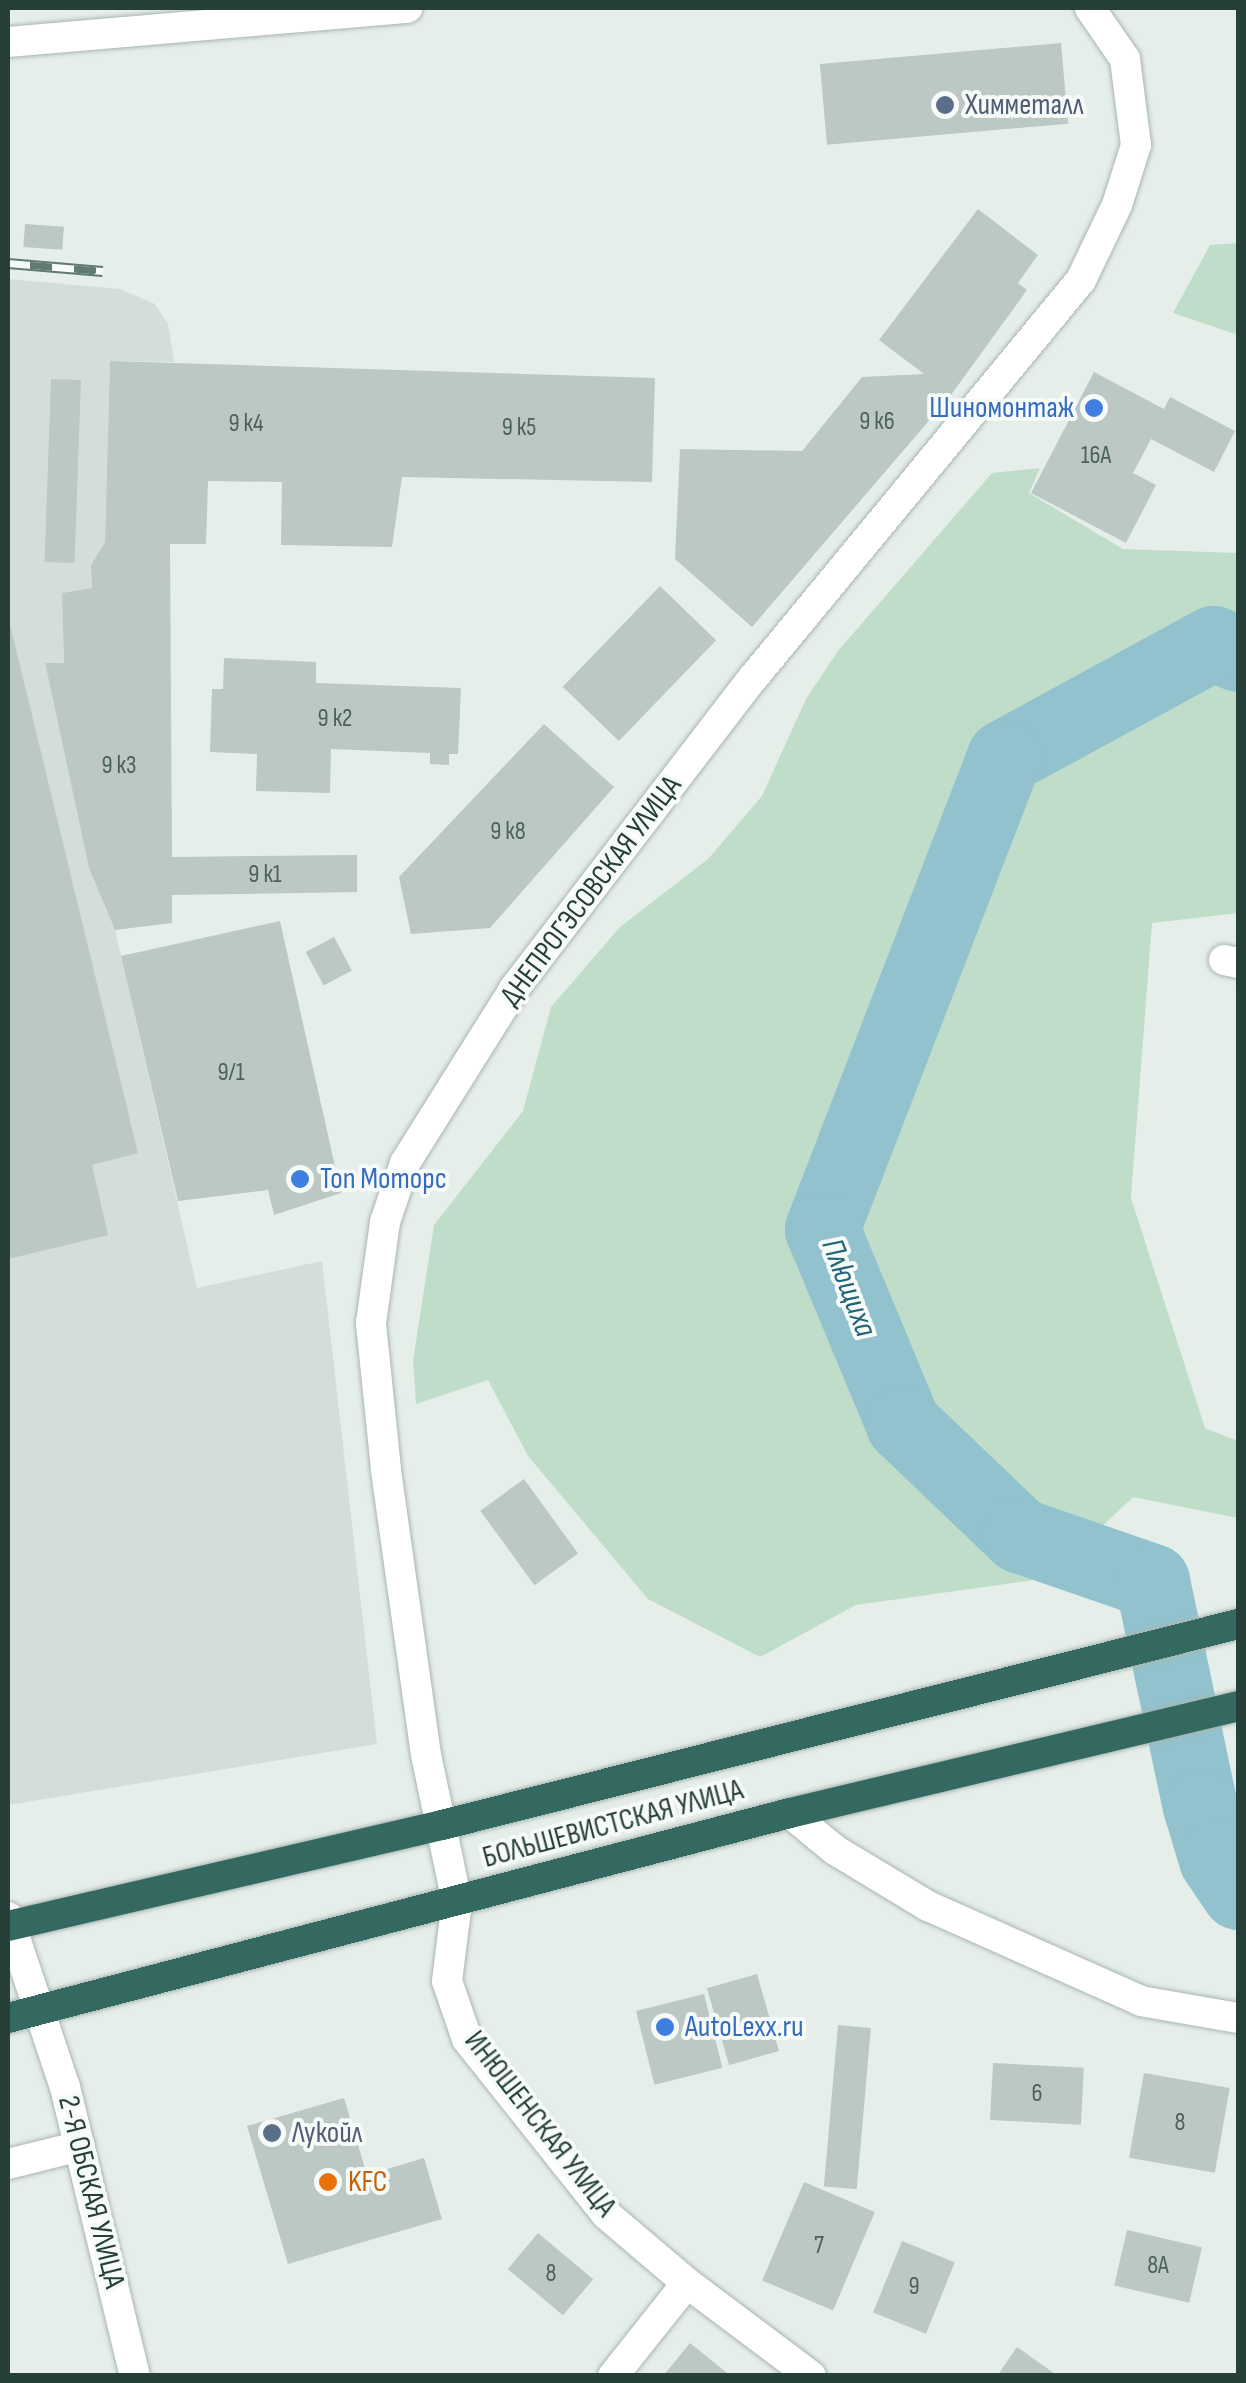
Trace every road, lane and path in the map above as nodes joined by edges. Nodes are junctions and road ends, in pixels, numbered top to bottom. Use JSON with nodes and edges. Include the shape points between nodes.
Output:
{"nodes":[{"id":1,"x":408,"y":8,"type":"edge"},
{"id":2,"x":1090,"y":8,"type":"edge"},
{"id":3,"x":8,"y":42,"type":"edge"},
{"id":4,"x":1228,"y":1626,"type":"edge"},
{"id":5,"x":1233,"y":1707,"type":"edge"},
{"id":6,"x":790,"y":1813,"type":"junction"},
{"id":7,"x":442,"y":1825,"type":"junction"},
{"id":8,"x":457,"y":1902,"type":"junction"},
{"id":9,"x":8,"y":1923,"type":"edge"},
{"id":10,"x":41,"y":2010,"type":"junction"},
{"id":11,"x":8,"y":2018,"type":"edge"},
{"id":12,"x":1238,"y":2018,"type":"edge"},
{"id":13,"x":80,"y":2146,"type":"junction"},
{"id":14,"x":8,"y":2164,"type":"edge"},
{"id":15,"x":687,"y":2284,"type":"junction"},
{"id":16,"x":135,"y":2376,"type":"edge"},
{"id":17,"x":613,"y":2376,"type":"edge"},
{"id":18,"x":812,"y":2376,"type":"edge"}],
"edges":[{"from":1,"to":3,"type":"street"},
{"from":2,"to":7,"type":"street","name":"ДНЕПРОГЭСОВСКАЯ УЛИЦА","via":[[1125,59],[1136,146],[1117,206],[1081,280],[753,678],[514,989],[405,1163],[385,1222],[371,1323],[423,1736]]},
{"from":4,"to":7,"type":"highway","name":"БОЛЬШЕВИСТСКАЯ УЛИЦА"},
{"from":5,"to":6,"type":"highway","name":"БОЛЬШЕВИСТСКАЯ УЛИЦА"},
{"from":6,"to":8,"type":"highway","name":"БОЛЬШЕВИСТСКАЯ УЛИЦА"},
{"from":6,"to":12,"type":"street","via":[[835,1850],[928,1906],[1141,2001]]},
{"from":7,"to":8,"type":"street","name":"ДНЕПРОГЭСОВСКАЯ УЛИЦА"},
{"from":7,"to":9,"type":"highway","name":"БОЛЬШЕВИСТСКАЯ УЛИЦА"},
{"from":8,"to":10,"type":"highway","name":"БОЛЬШЕВИСТСКАЯ УЛИЦА"},
{"from":8,"to":15,"type":"street","name":"ИНЮШЕНСКАЯ УЛИЦА","via":[[447,1981],[467,2038],[606,2214]]},
{"from":9,"to":10,"type":"street","name":"2-Я ОБСКАЯ УЛИЦА"},
{"from":10,"to":11,"type":"highway","name":"БОЛЬШЕВИСТСКАЯ УЛИЦА"},
{"from":10,"to":13,"type":"street","name":"2-Я ОБСКАЯ УЛИЦА"},
{"from":13,"to":14,"type":"street"},
{"from":13,"to":16,"type":"street","name":"2-Я ОБСКАЯ УЛИЦА"},
{"from":15,"to":17,"type":"street"},
{"from":15,"to":18,"type":"street","name":"ИНЮШЕНСКАЯ УЛИЦА"}]}
